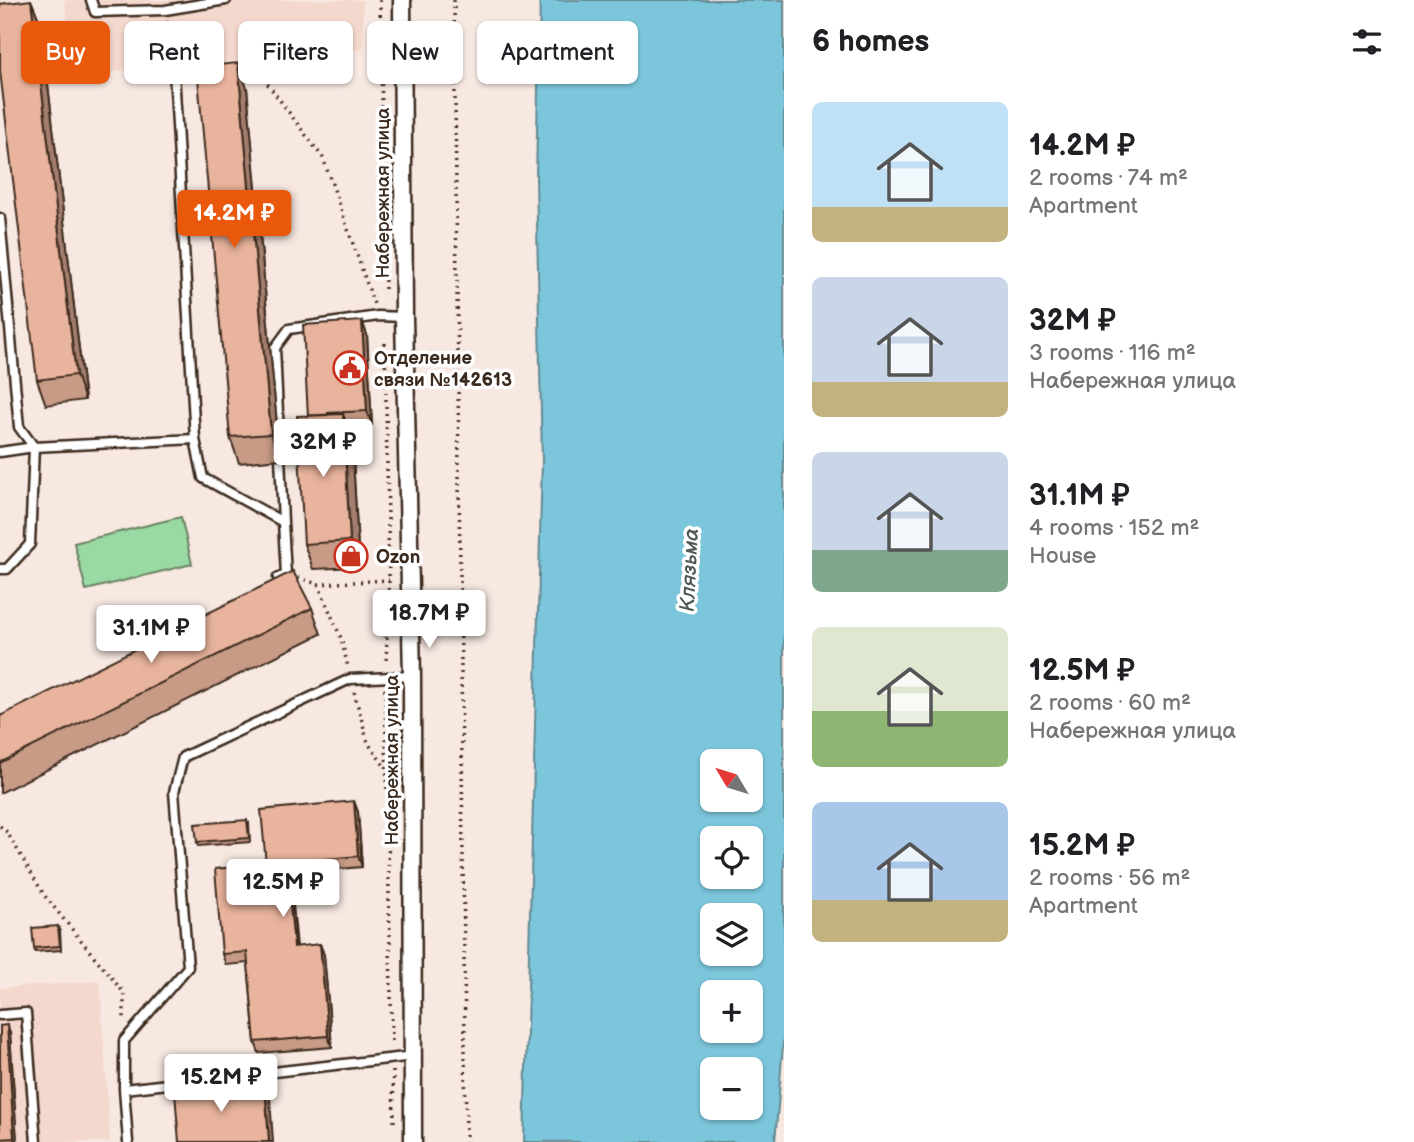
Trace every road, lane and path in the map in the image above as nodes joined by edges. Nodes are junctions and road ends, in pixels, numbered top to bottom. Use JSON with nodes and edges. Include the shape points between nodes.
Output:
{"nodes":[{"id":1,"x":91,"y":0,"type":"edge"},
{"id":2,"x":226,"y":0,"type":"edge"},
{"id":3,"x":380,"y":0,"type":"edge"},
{"id":4,"x":402,"y":0,"type":"edge"},
{"id":5,"x":454,"y":0,"type":"edge"},
{"id":6,"x":165,"y":10,"type":"junction"},
{"id":7,"x":167,"y":21,"type":"edge"},
{"id":8,"x":234,"y":71,"type":"edge"},
{"id":9,"x":175,"y":84,"type":"edge"},
{"id":10,"x":0,"y":218,"type":"edge"},
{"id":11,"x":381,"y":316,"type":"junction"},
{"id":12,"x":404,"y":317,"type":"junction"},
{"id":13,"x":195,"y":439,"type":"junction"},
{"id":14,"x":34,"y":447,"type":"junction"},
{"id":15,"x":0,"y":452,"type":"edge"},
{"id":16,"x":284,"y":522,"type":"junction"},
{"id":17,"x":0,"y":569,"type":"edge"},
{"id":18,"x":286,"y":575,"type":"junction"},
{"id":19,"x":388,"y":580,"type":"junction"},
{"id":20,"x":273,"y":581,"type":"edge"},
{"id":21,"x":412,"y":676,"type":"junction"},
{"id":22,"x":385,"y":677,"type":"junction"},
{"id":23,"x":0,"y":826,"type":"edge"},
{"id":24,"x":0,"y":1015,"type":"edge"},
{"id":25,"x":124,"y":1041,"type":"junction"},
{"id":26,"x":414,"y":1056,"type":"junction"},
{"id":27,"x":393,"y":1058,"type":"junction"},
{"id":28,"x":124,"y":1088,"type":"junction"},
{"id":29,"x":394,"y":1130,"type":"dead end"},
{"id":30,"x":36,"y":1142,"type":"edge"},
{"id":31,"x":128,"y":1142,"type":"edge"},
{"id":32,"x":413,"y":1142,"type":"edge"},
{"id":33,"x":466,"y":1142,"type":"edge"}],
"edges":[{"from":1,"to":6,"type":"lane","via":[[95,12]]},
{"from":2,"to":6,"type":"lane"},
{"from":3,"to":11,"type":"path"},
{"from":4,"to":12,"type":"street","name":"Набережная улица"},
{"from":5,"to":33,"type":"path"},
{"from":6,"to":7,"type":"path"},
{"from":8,"to":11,"type":"path","via":[[258,71],[323,158]]},
{"from":9,"to":13,"type":"lane"},
{"from":10,"to":14,"type":"lane","via":[[19,427]]},
{"from":11,"to":12,"type":"lane"},
{"from":11,"to":16,"type":"lane","via":[[289,329],[275,348]]},
{"from":11,"to":19,"type":"path"},
{"from":12,"to":21,"type":"street","name":"Набережная улица"},
{"from":13,"to":14,"type":"lane"},
{"from":13,"to":16,"type":"lane","via":[[203,478]]},
{"from":14,"to":15,"type":"lane"},
{"from":14,"to":17,"type":"lane","via":[[30,544],[7,569]]},
{"from":16,"to":18,"type":"lane"},
{"from":18,"to":19,"type":"path","via":[[318,584]]},
{"from":18,"to":20,"type":"lane"},
{"from":19,"to":22,"type":"path"},
{"from":21,"to":22,"type":"lane"},
{"from":21,"to":26,"type":"street","name":"Набережная улица"},
{"from":22,"to":25,"type":"lane","via":[[350,679],[183,757],[174,792],[188,967]]},
{"from":22,"to":27,"type":"path"},
{"from":23,"to":25,"type":"path","via":[[8,832],[44,895],[124,993]]},
{"from":24,"to":30,"type":"lane","via":[[26,1013]]},
{"from":25,"to":28,"type":"lane"},
{"from":26,"to":27,"type":"lane"},
{"from":26,"to":32,"type":"street","name":"Набережная улица"},
{"from":27,"to":28,"type":"lane"},
{"from":27,"to":29,"type":"path"},
{"from":28,"to":31,"type":"lane"}]}
